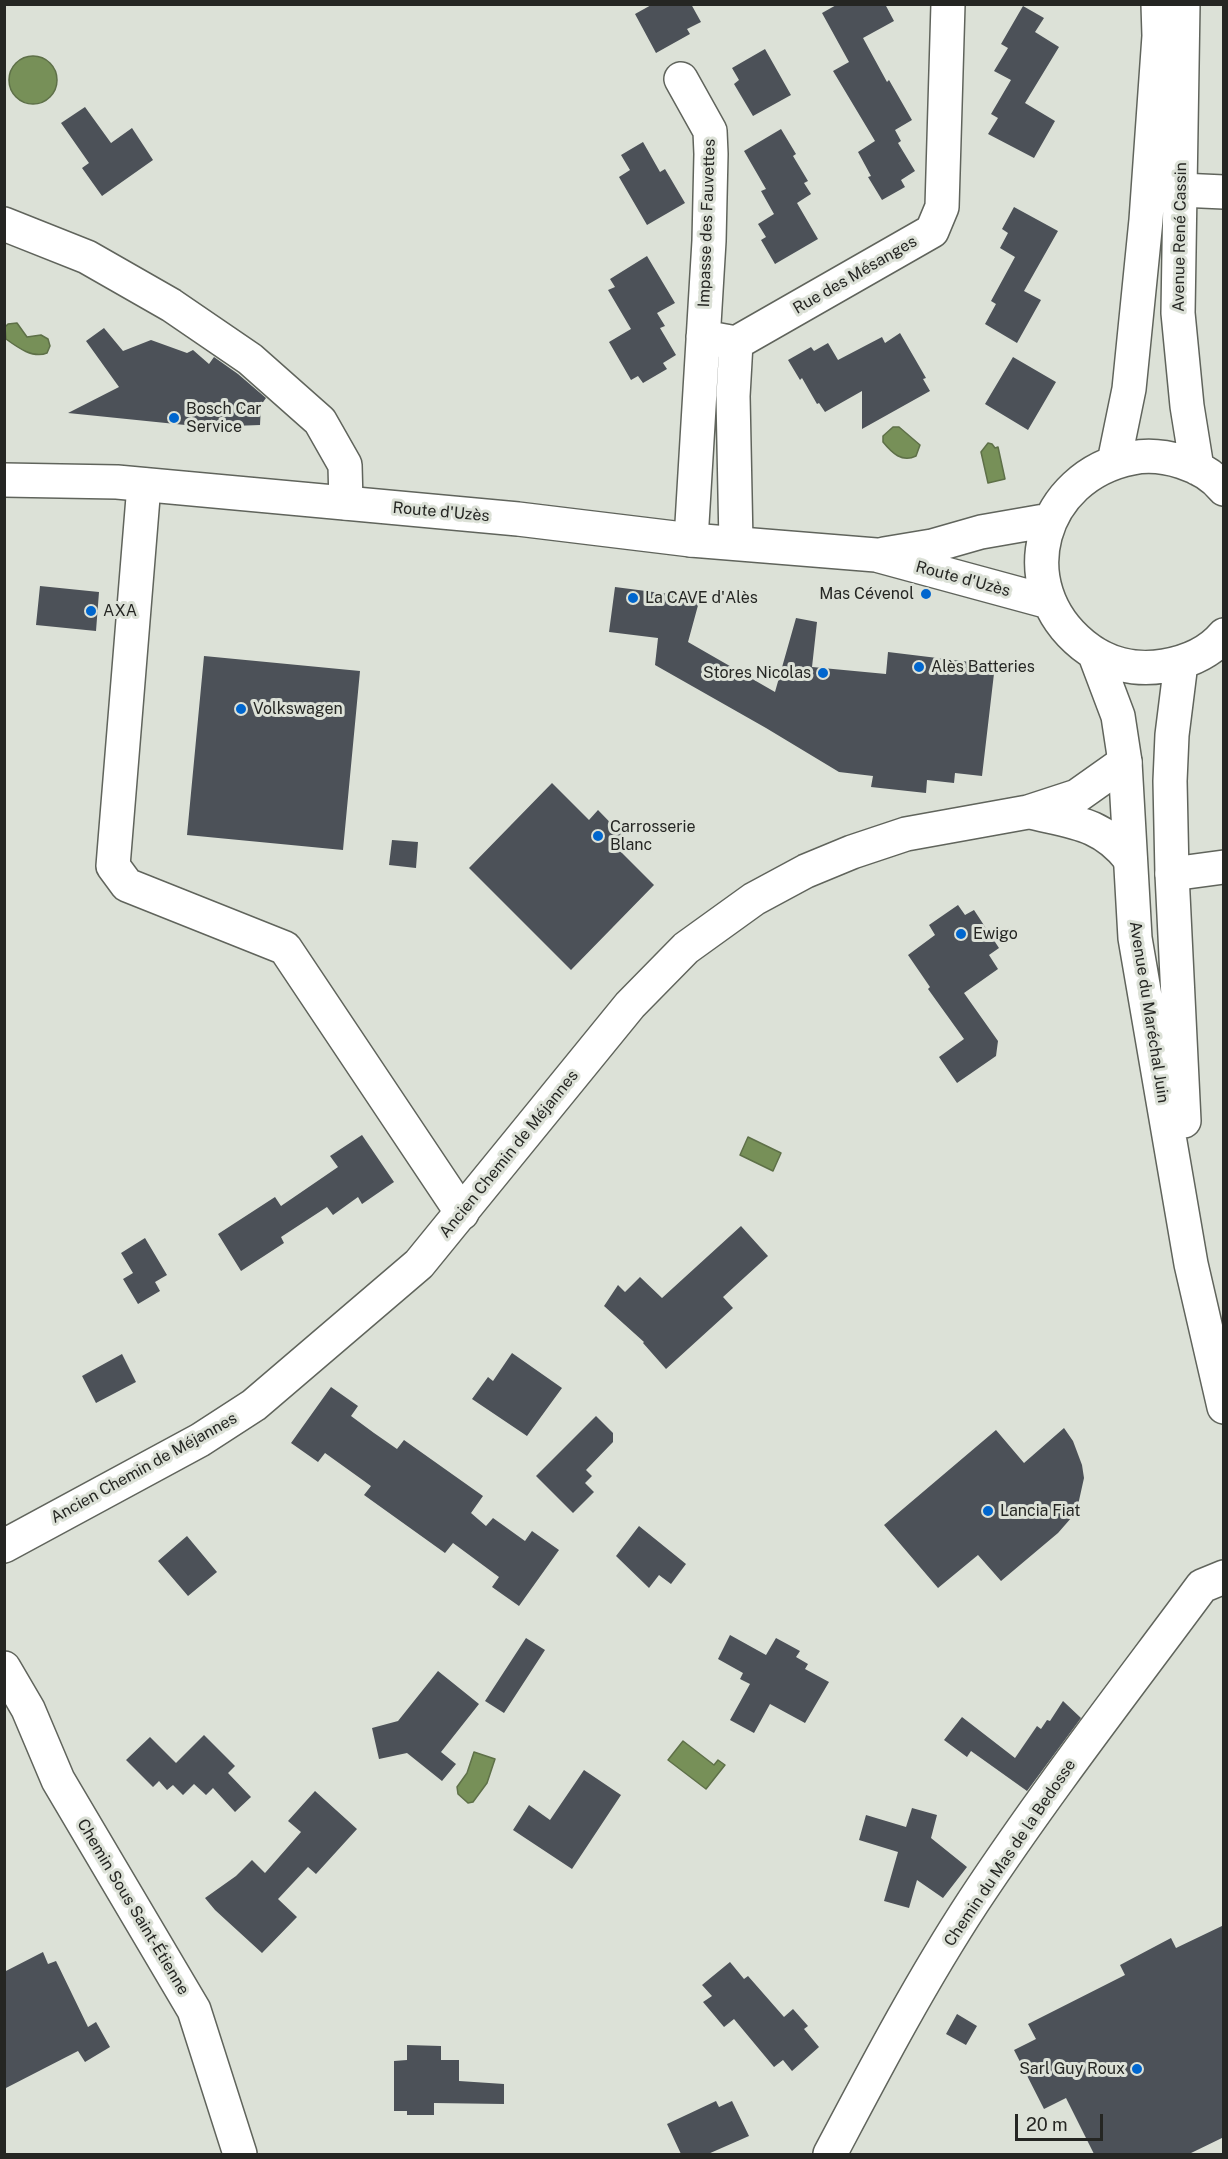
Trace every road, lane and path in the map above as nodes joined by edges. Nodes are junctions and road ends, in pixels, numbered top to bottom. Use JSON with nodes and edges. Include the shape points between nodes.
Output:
{"nodes":[{"id":1,"x":948,"y":4,"type":"edge"},
{"id":2,"x":1158,"y":4,"type":"edge"},
{"id":3,"x":1183,"y":4,"type":"edge"},
{"id":4,"x":681,"y":80,"type":"dead end"},
{"id":5,"x":1180,"y":190,"type":"junction"},
{"id":6,"x":1224,"y":192,"type":"edge"},
{"id":7,"x":4,"y":224,"type":"edge"},
{"id":8,"x":703,"y":338,"type":"junction"},
{"id":9,"x":736,"y":343,"type":"junction"},
{"id":10,"x":1114,"y":462,"type":"junction"},
{"id":11,"x":1197,"y":468,"type":"junction"},
{"id":12,"x":4,"y":480,"type":"edge"},
{"id":13,"x":144,"y":485,"type":"junction"},
{"id":14,"x":1224,"y":489,"type":"edge"},
{"id":15,"x":346,"y":503,"type":"junction"},
{"id":16,"x":1050,"y":520,"type":"junction"},
{"id":17,"x":691,"y":540,"type":"junction"},
{"id":18,"x":736,"y":543,"type":"junction"},
{"id":19,"x":876,"y":555,"type":"junction"},
{"id":20,"x":1049,"y":602,"type":"junction"},
{"id":21,"x":1222,"y":638,"type":"edge"},
{"id":22,"x":1095,"y":655,"type":"junction"},
{"id":23,"x":1180,"y":663,"type":"junction"},
{"id":24,"x":1125,"y":762,"type":"junction"},
{"id":25,"x":1028,"y":812,"type":"junction"},
{"id":26,"x":1130,"y":859,"type":"junction"},
{"id":27,"x":1224,"y":867,"type":"edge"},
{"id":28,"x":1172,"y":874,"type":"junction"},
{"id":29,"x":462,"y":1213,"type":"junction"},
{"id":30,"x":1191,"y":1264,"type":"junction"},
{"id":31,"x":1224,"y":1407,"type":"edge"},
{"id":32,"x":4,"y":1546,"type":"edge"},
{"id":33,"x":1224,"y":1577,"type":"edge"},
{"id":34,"x":4,"y":1668,"type":"edge"},
{"id":35,"x":240,"y":2154,"type":"edge"},
{"id":36,"x":830,"y":2154,"type":"edge"}],
"edges":[{"from":1,"to":9,"type":"street","name":"Rue des Mésanges","via":[[942,207],[932,231]]},
{"from":2,"to":10,"type":"street","name":"Avenue René Cassin","via":[[1146,220],[1129,389]]},
{"from":3,"to":5,"type":"street","name":"Avenue René Cassin"},
{"from":4,"to":8,"type":"street","name":"Impasse des Fauvettes","via":[[710,130]]},
{"from":5,"to":6,"type":"street"},
{"from":5,"to":11,"type":"street","name":"Avenue René Cassin","via":[[1178,313]]},
{"from":7,"to":15,"type":"street","via":[[87,256],[171,305],[250,359],[320,421],[345,465]]},
{"from":8,"to":9,"type":"street"},
{"from":8,"to":17,"type":"street"},
{"from":9,"to":18,"type":"street"},
{"from":10,"to":11,"type":"street","via":[[1142,456],[1170,459]]},
{"from":10,"to":16,"type":"street","via":[[1088,475],[1066,494]]},
{"from":11,"to":14,"type":"street"},
{"from":12,"to":13,"type":"street","name":"Route d'Uzès"},
{"from":13,"to":15,"type":"street","name":"Route d'Uzès"},
{"from":13,"to":29,"type":"street","via":[[113,866],[127,885],[285,948]]},
{"from":15,"to":17,"type":"street","name":"Route d'Uzès"},
{"from":16,"to":19,"type":"street","name":"Route d'Uzès"},
{"from":16,"to":20,"type":"street","via":[[1042,546],[1042,575]]},
{"from":17,"to":18,"type":"street","name":"Route d'Uzès"},
{"from":18,"to":19,"type":"street","name":"Route d'Uzès"},
{"from":19,"to":20,"type":"street","name":"Route d'Uzès"},
{"from":20,"to":22,"type":"street","via":[[1068,633]]},
{"from":21,"to":23,"type":"street","via":[[1201,654]]},
{"from":22,"to":23,"type":"street","via":[[1123,666],[1152,668]]},
{"from":22,"to":24,"type":"street","name":"Avenue du Maréchal Juin","via":[[1118,716]]},
{"from":23,"to":28,"type":"street","name":"Avenue du Maréchal Juin","via":[[1170,781]]},
{"from":24,"to":25,"type":"street","name":"Ancien Chemin de Méjannes","via":[[1077,796]]},
{"from":24,"to":26,"type":"street","name":"Avenue du Maréchal Juin"},
{"from":25,"to":26,"type":"street","name":"Ancien Chemin de Méjannes","via":[[1089,825],[1120,846]]},
{"from":25,"to":29,"type":"street","name":"Ancien Chemin de Méjannes","via":[[906,834],[815,868],[753,899],[686,948],[630,1005]]},
{"from":26,"to":30,"type":"street","name":"Avenue du Maréchal Juin","via":[[1135,938]]},
{"from":27,"to":28,"type":"street"},
{"from":28,"to":30,"type":"street","name":"Avenue du Maréchal Juin"},
{"from":29,"to":32,"type":"street","name":"Ancien Chemin de Méjannes","via":[[419,1264],[254,1405],[200,1440]]},
{"from":30,"to":31,"type":"street","name":"Avenue du Maréchal Juin"},
{"from":33,"to":36,"type":"street","name":"Chemin du Mas de la Bedosse","via":[[1202,1586],[1048,1794],[973,1903],[891,2037]]},
{"from":34,"to":35,"type":"street","name":"Chemin Sous Saint-Étienne","via":[[28,1710],[58,1780],[194,2010]]}]}
